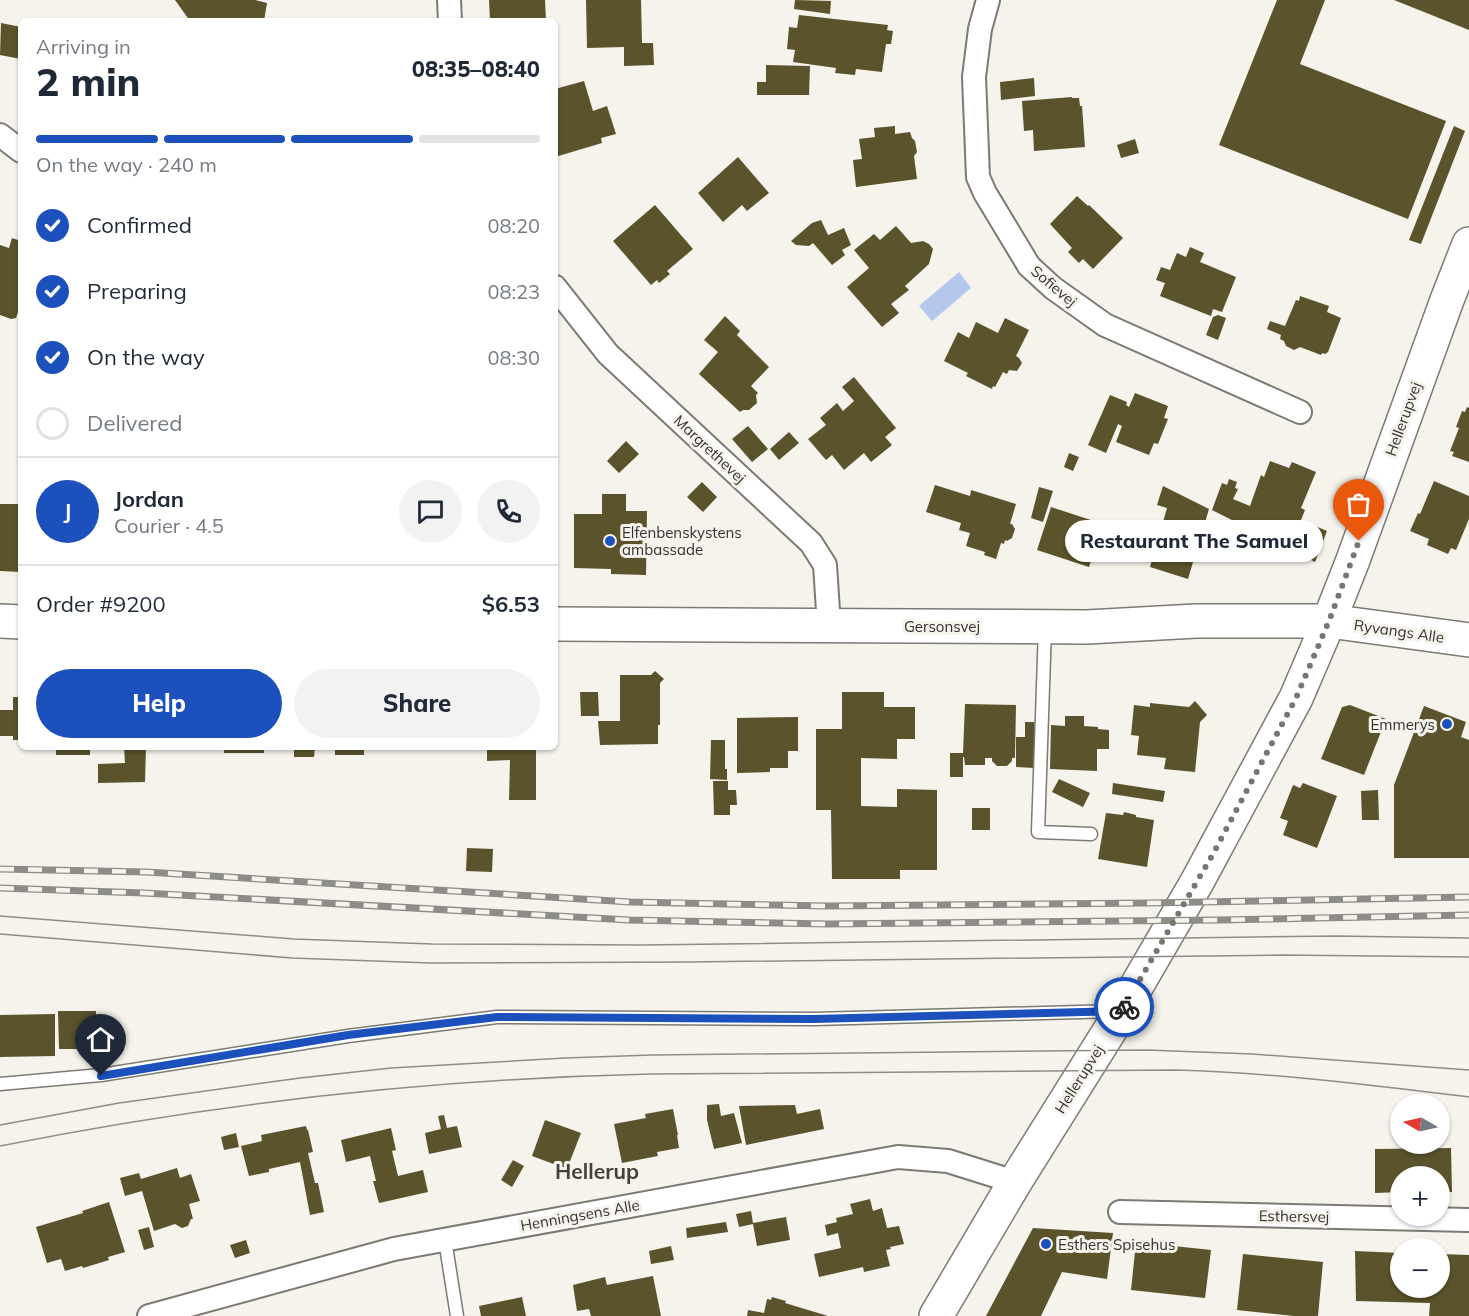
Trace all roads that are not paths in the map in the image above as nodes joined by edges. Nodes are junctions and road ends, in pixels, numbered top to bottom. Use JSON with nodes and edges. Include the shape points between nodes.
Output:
{"nodes":[{"id":1,"x":449,"y":0,"type":"edge"},
{"id":2,"x":988,"y":0,"type":"edge"},
{"id":3,"x":450,"y":18,"type":"edge"},
{"id":4,"x":0,"y":135,"type":"edge"},
{"id":5,"x":18,"y":149,"type":"edge"},
{"id":6,"x":1469,"y":244,"type":"edge"},
{"id":7,"x":558,"y":290,"type":"edge"},
{"id":8,"x":1300,"y":412,"type":"dead end"},
{"id":9,"x":0,"y":621,"type":"edge"},
{"id":10,"x":1329,"y":621,"type":"junction"},
{"id":11,"x":18,"y":622,"type":"edge"},
{"id":12,"x":558,"y":624,"type":"edge"},
{"id":13,"x":829,"y":626,"type":"junction"},
{"id":14,"x":1045,"y":627,"type":"junction"},
{"id":15,"x":1469,"y":640,"type":"edge"},
{"id":16,"x":1091,"y":834,"type":"dead end"},
{"id":17,"x":1122,"y":1011,"type":"junction"},
{"id":18,"x":0,"y":1084,"type":"edge"},
{"id":19,"x":1015,"y":1182,"type":"junction"},
{"id":20,"x":1120,"y":1212,"type":"dead end"},
{"id":21,"x":1469,"y":1220,"type":"edge"},
{"id":22,"x":445,"y":1240,"type":"junction"},
{"id":23,"x":149,"y":1316,"type":"edge"},
{"id":24,"x":457,"y":1316,"type":"edge"},
{"id":25,"x":936,"y":1316,"type":"edge"}],
"edges":[{"from":1,"to":3,"type":"street"},
{"from":2,"to":8,"type":"street","name":"Sofievej","via":[[974,77],[978,177],[1029,266],[1105,325]]},
{"from":4,"to":5,"type":"street"},
{"from":6,"to":10,"type":"street","name":"Hellerupvej"},
{"from":7,"to":13,"type":"street","name":"Margrethevej","via":[[608,354],[811,543],[825,565]]},
{"from":9,"to":11,"type":"street"},
{"from":10,"to":14,"type":"street","name":"Gersonsvej"},
{"from":10,"to":15,"type":"street","name":"Ryvangs Alle"},
{"from":10,"to":17,"type":"street","name":"Hellerupvej","via":[[1296,698],[1213,854]]},
{"from":12,"to":13,"type":"street","name":"Gersonsvej"},
{"from":13,"to":14,"type":"street","name":"Gersonsvej"},
{"from":14,"to":16,"type":"lane","via":[[1038,832]]},
{"from":17,"to":18,"type":"lane","via":[[814,1019],[497,1017],[348,1035],[101,1076]]},
{"from":17,"to":19,"type":"street","name":"Hellerupvej"},
{"from":19,"to":22,"type":"street","name":"Henningsens Alle","via":[[948,1161],[898,1157]]},
{"from":19,"to":25,"type":"street","name":"Hellerupvej"},
{"from":20,"to":21,"type":"street","name":"Esthersvej"},
{"from":22,"to":23,"type":"street","name":"Henningsens Alle","via":[[394,1249]]},
{"from":22,"to":24,"type":"lane"}]}
